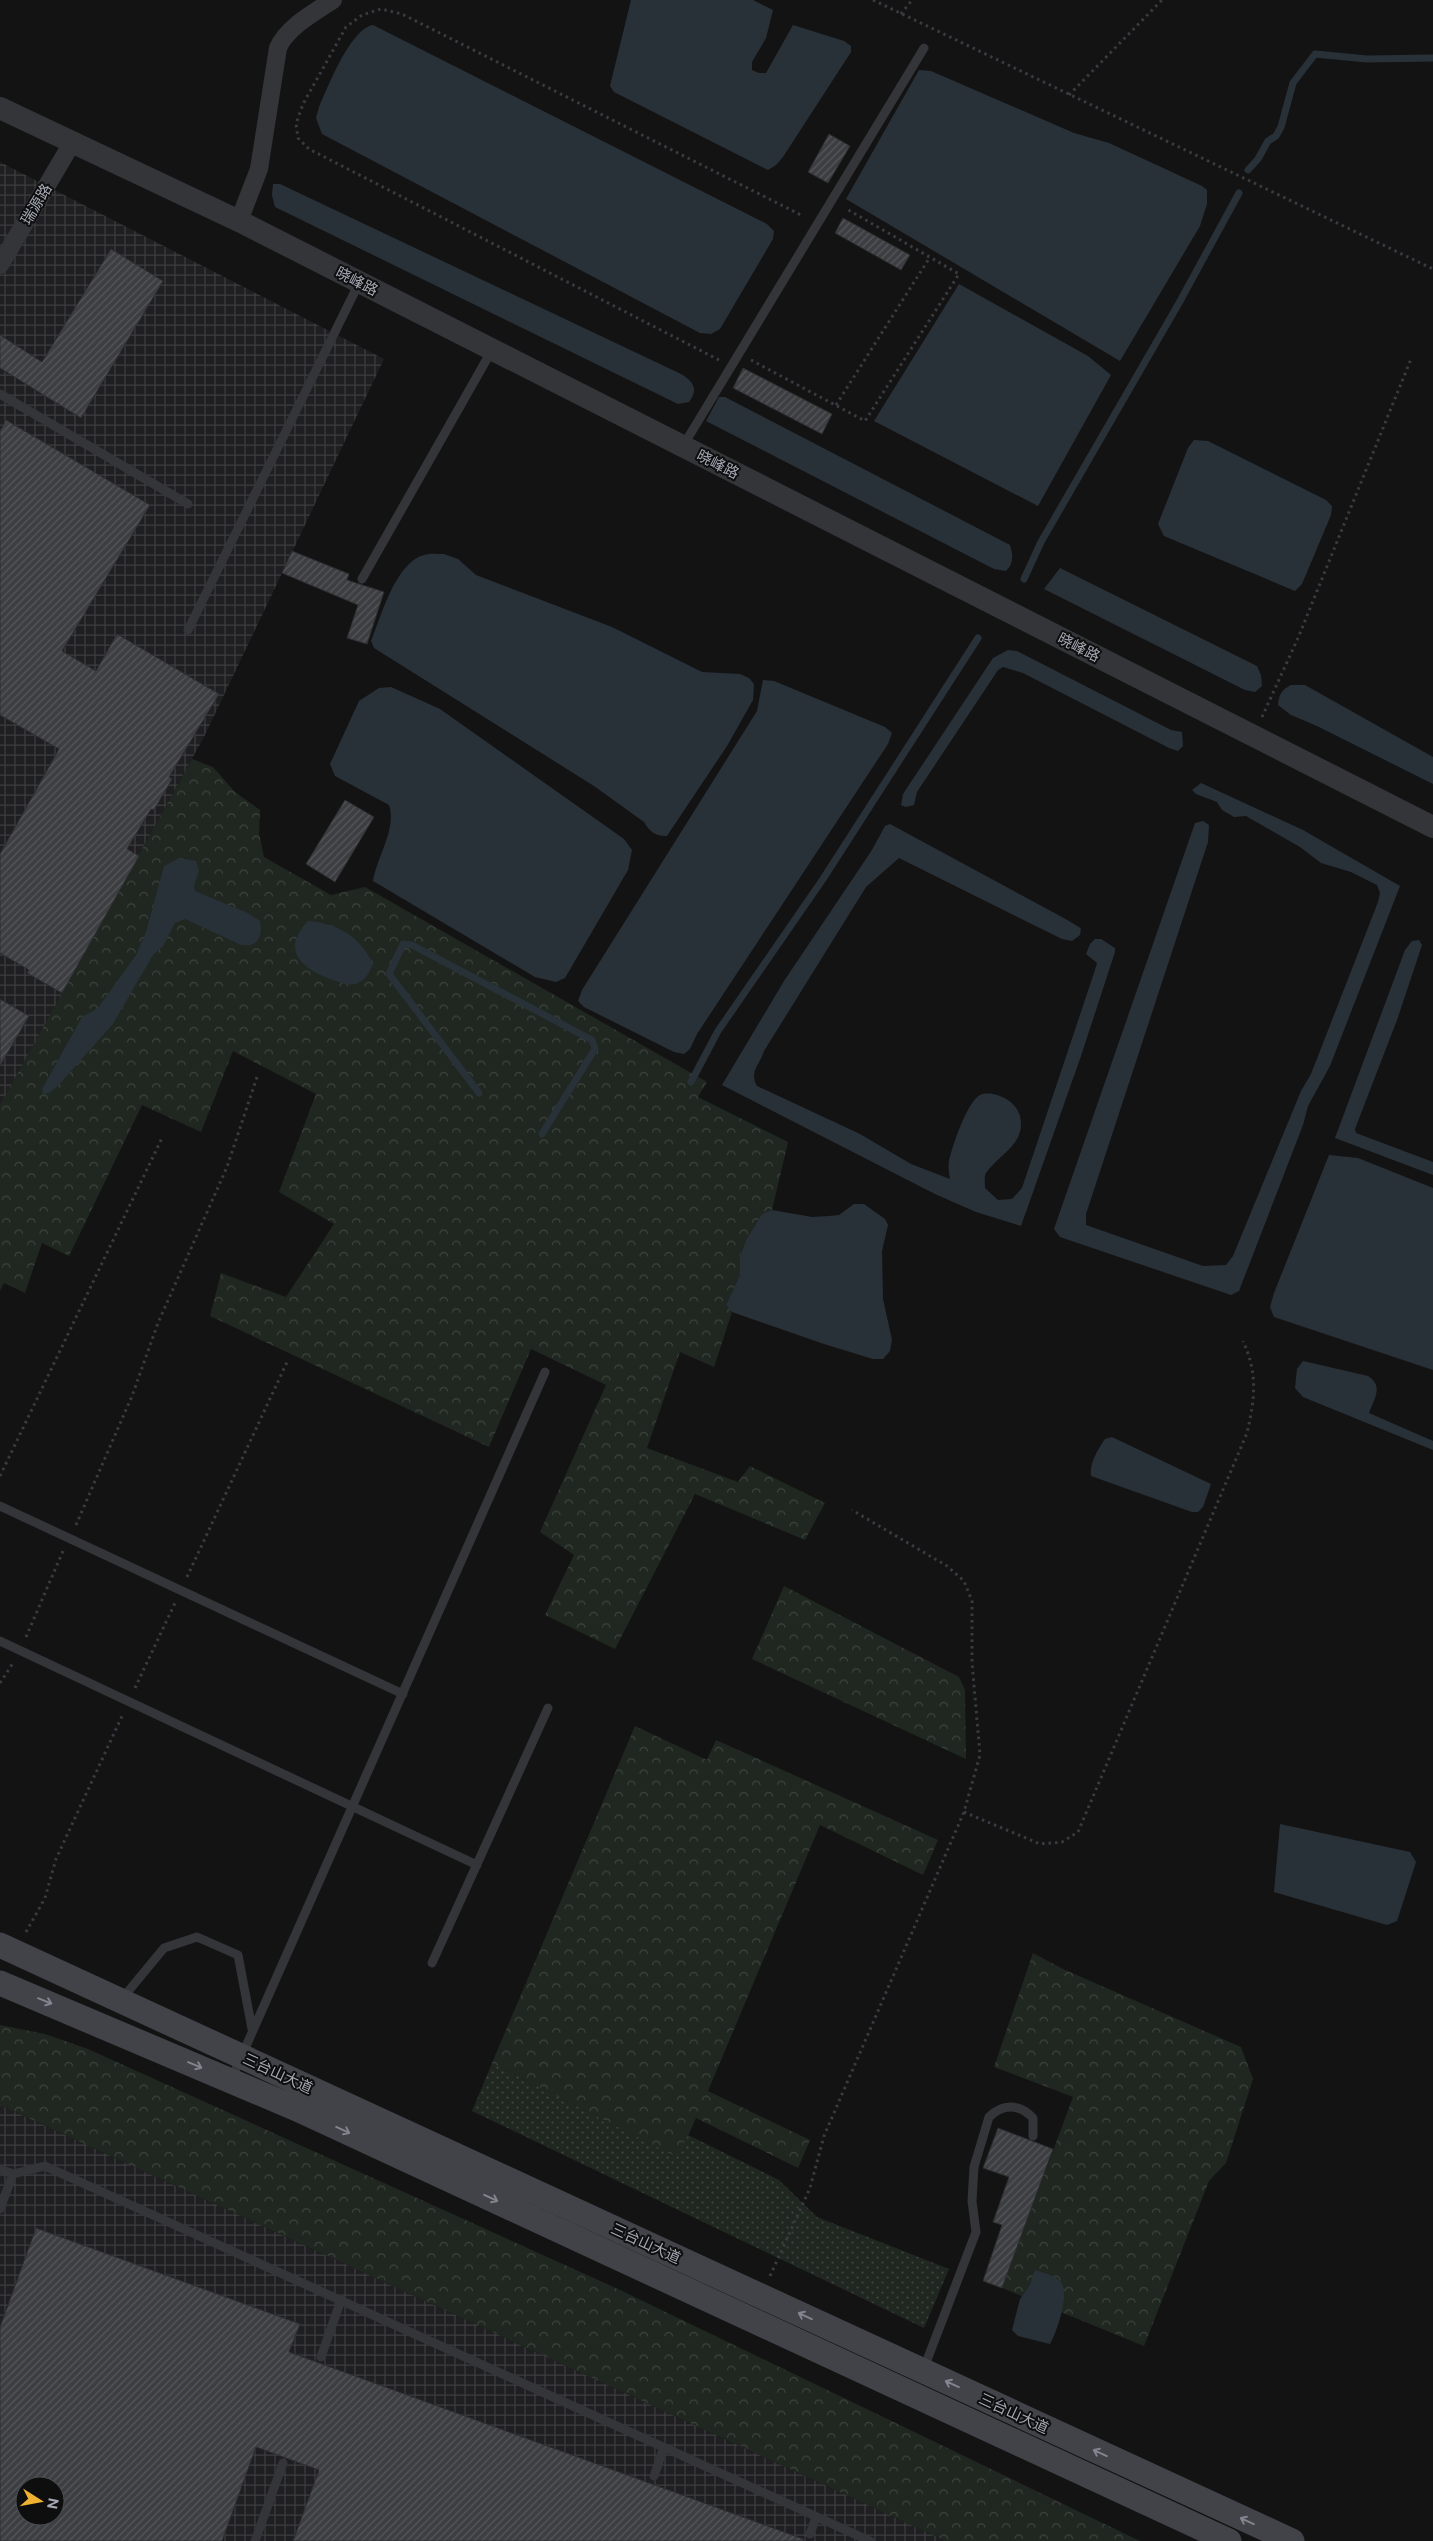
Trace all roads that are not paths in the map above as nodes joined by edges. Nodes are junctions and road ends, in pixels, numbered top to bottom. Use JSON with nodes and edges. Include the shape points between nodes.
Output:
{"nodes":[{"id":1,"x":333,"y":0,"type":"edge"},
{"id":2,"x":924,"y":48,"type":"dead end"},
{"id":3,"x":0,"y":108,"type":"edge"},
{"id":4,"x":72,"y":143,"type":"junction"},
{"id":5,"x":240,"y":221,"type":"junction"},
{"id":6,"x":0,"y":265,"type":"edge"},
{"id":7,"x":360,"y":282,"type":"junction"},
{"id":8,"x":492,"y":350,"type":"junction"},
{"id":9,"x":0,"y":394,"type":"edge"},
{"id":10,"x":683,"y":446,"type":"junction"},
{"id":11,"x":188,"y":504,"type":"dead end"},
{"id":12,"x":362,"y":579,"type":"dead end"},
{"id":13,"x":188,"y":630,"type":"dead end"},
{"id":14,"x":1433,"y":827,"type":"edge"},
{"id":15,"x":545,"y":1372,"type":"dead end"},
{"id":16,"x":0,"y":1506,"type":"edge"},
{"id":17,"x":0,"y":1640,"type":"edge"},
{"id":18,"x":403,"y":1694,"type":"junction"},
{"id":19,"x":548,"y":1708,"type":"dead end"},
{"id":20,"x":352,"y":1808,"type":"junction"},
{"id":21,"x":477,"y":1865,"type":"junction"},
{"id":22,"x":7,"y":1948,"type":"edge"},
{"id":23,"x":432,"y":1963,"type":"dead end"},
{"id":24,"x":0,"y":1983,"type":"edge"},
{"id":25,"x":120,"y":2000,"type":"junction"},
{"id":26,"x":252,"y":2029,"type":"junction"},
{"id":27,"x":241,"y":2055,"type":"junction"},
{"id":28,"x":231,"y":2080,"type":"junction"},
{"id":29,"x":1033,"y":2136,"type":"dead end"},
{"id":30,"x":0,"y":2169,"type":"edge"},
{"id":31,"x":13,"y":2174,"type":"junction"},
{"id":32,"x":0,"y":2209,"type":"edge"},
{"id":33,"x":341,"y":2300,"type":"junction"},
{"id":34,"x":321,"y":2357,"type":"dead end"},
{"id":35,"x":923,"y":2371,"type":"junction"},
{"id":36,"x":664,"y":2447,"type":"junction"},
{"id":37,"x":283,"y":2463,"type":"dead end"},
{"id":38,"x":654,"y":2476,"type":"dead end"},
{"id":39,"x":816,"y":2516,"type":"junction"},
{"id":40,"x":810,"y":2534,"type":"dead end"},
{"id":41,"x":255,"y":2541,"type":"edge"},
{"id":42,"x":870,"y":2541,"type":"edge"},
{"id":43,"x":1229,"y":2541,"type":"edge"},
{"id":44,"x":1292,"y":2541,"type":"edge"}],
"edges":[{"from":1,"to":5,"type":"street","via":[[281,40],[259,169]]},
{"from":2,"to":10,"type":"lane"},
{"from":3,"to":4,"type":"street","name":"晓峰路"},
{"from":4,"to":5,"type":"street","name":"晓峰路"},
{"from":4,"to":6,"type":"street","name":"瑞源路"},
{"from":5,"to":7,"type":"street","name":"晓峰路"},
{"from":7,"to":8,"type":"street","name":"晓峰路"},
{"from":7,"to":13,"type":"lane"},
{"from":8,"to":10,"type":"street","name":"晓峰路"},
{"from":8,"to":12,"type":"lane"},
{"from":9,"to":11,"type":"lane"},
{"from":10,"to":14,"type":"street","name":"晓峰路"},
{"from":15,"to":18,"type":"lane"},
{"from":16,"to":18,"type":"lane"},
{"from":17,"to":20,"type":"lane"},
{"from":18,"to":20,"type":"lane"},
{"from":19,"to":21,"type":"lane"},
{"from":20,"to":21,"type":"lane"},
{"from":20,"to":26,"type":"lane"},
{"from":21,"to":23,"type":"lane"},
{"from":22,"to":25,"type":"main road","name":"三台山大道"},
{"from":24,"to":28,"type":"main road","name":"三台山大道","one_way":true},
{"from":25,"to":26,"type":"lane","via":[[164,1948],[197,1937],[238,1955]]},
{"from":25,"to":27,"type":"main road","name":"三台山大道"},
{"from":26,"to":27,"type":"lane"},
{"from":27,"to":28,"type":"lane"},
{"from":35,"to":27,"type":"main road","name":"三台山大道","one_way":true},
{"from":28,"to":43,"type":"main road","name":"三台山大道","one_way":true,"via":[[1010,2437]]},
{"from":29,"to":35,"type":"lane","via":[[1033,2118],[1020,2108],[1005,2107],[989,2116],[974,2166],[972,2201],[976,2232]]},
{"from":30,"to":31,"type":"lane"},
{"from":31,"to":32,"type":"lane"},
{"from":31,"to":33,"type":"lane","via":[[45,2166]]},
{"from":33,"to":34,"type":"lane"},
{"from":33,"to":36,"type":"lane"},
{"from":44,"to":35,"type":"main road","name":"三台山大道","one_way":true},
{"from":36,"to":38,"type":"lane"},
{"from":36,"to":39,"type":"lane"},
{"from":37,"to":41,"type":"lane"},
{"from":39,"to":40,"type":"lane"},
{"from":39,"to":42,"type":"lane"}]}
